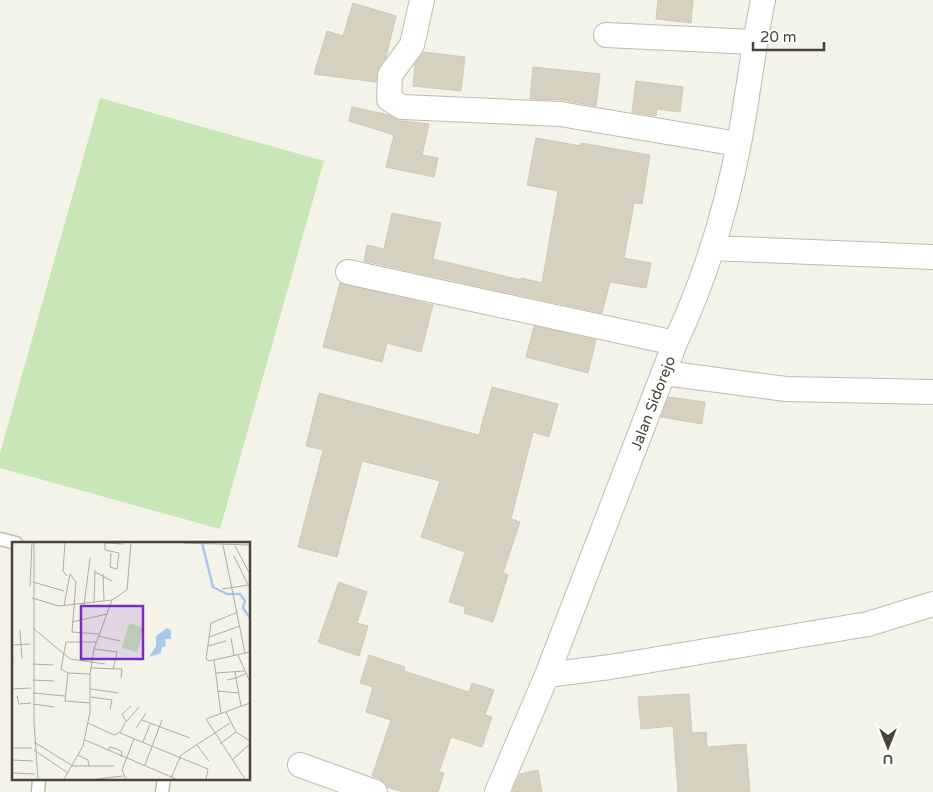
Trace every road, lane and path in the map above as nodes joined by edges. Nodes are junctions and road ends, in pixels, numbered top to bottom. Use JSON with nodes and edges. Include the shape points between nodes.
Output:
{"nodes":[{"id":1,"x":422,"y":0,"type":"edge"},
{"id":2,"x":763,"y":0,"type":"edge"},
{"id":3,"x":606,"y":35,"type":"dead end"},
{"id":4,"x":754,"y":42,"type":"junction"},
{"id":5,"x":738,"y":144,"type":"junction"},
{"id":6,"x":712,"y":248,"type":"junction"},
{"id":7,"x":933,"y":257,"type":"edge"},
{"id":8,"x":348,"y":272,"type":"dead end"},
{"id":9,"x":675,"y":344,"type":"junction"},
{"id":10,"x":664,"y":373,"type":"junction"},
{"id":11,"x":933,"y":392,"type":"edge"},
{"id":12,"x":933,"y":604,"type":"edge"},
{"id":13,"x":547,"y":675,"type":"junction"},
{"id":14,"x":300,"y":765,"type":"dead end"},
{"id":15,"x":375,"y":792,"type":"edge"},
{"id":16,"x":497,"y":792,"type":"edge"}],
"edges":[{"from":1,"to":5,"type":"street","via":[[412,45],[390,75],[389,99],[402,107],[560,114]]},
{"from":2,"to":4,"type":"street","name":"Jalan Sidorejo"},
{"from":3,"to":4,"type":"street"},
{"from":4,"to":5,"type":"street","name":"Jalan Sidorejo"},
{"from":5,"to":6,"type":"street","name":"Jalan Sidorejo"},
{"from":6,"to":7,"type":"street"},
{"from":6,"to":9,"type":"street","name":"Jalan Sidorejo","via":[[696,299]]},
{"from":8,"to":9,"type":"street"},
{"from":9,"to":10,"type":"street","name":"Jalan Sidorejo"},
{"from":10,"to":11,"type":"street","via":[[786,389]]},
{"from":10,"to":13,"type":"street","name":"Jalan Sidorejo"},
{"from":12,"to":13,"type":"street","via":[[868,624]]},
{"from":13,"to":16,"type":"street","name":"Jalan Sidorejo"},
{"from":14,"to":15,"type":"street"}]}
